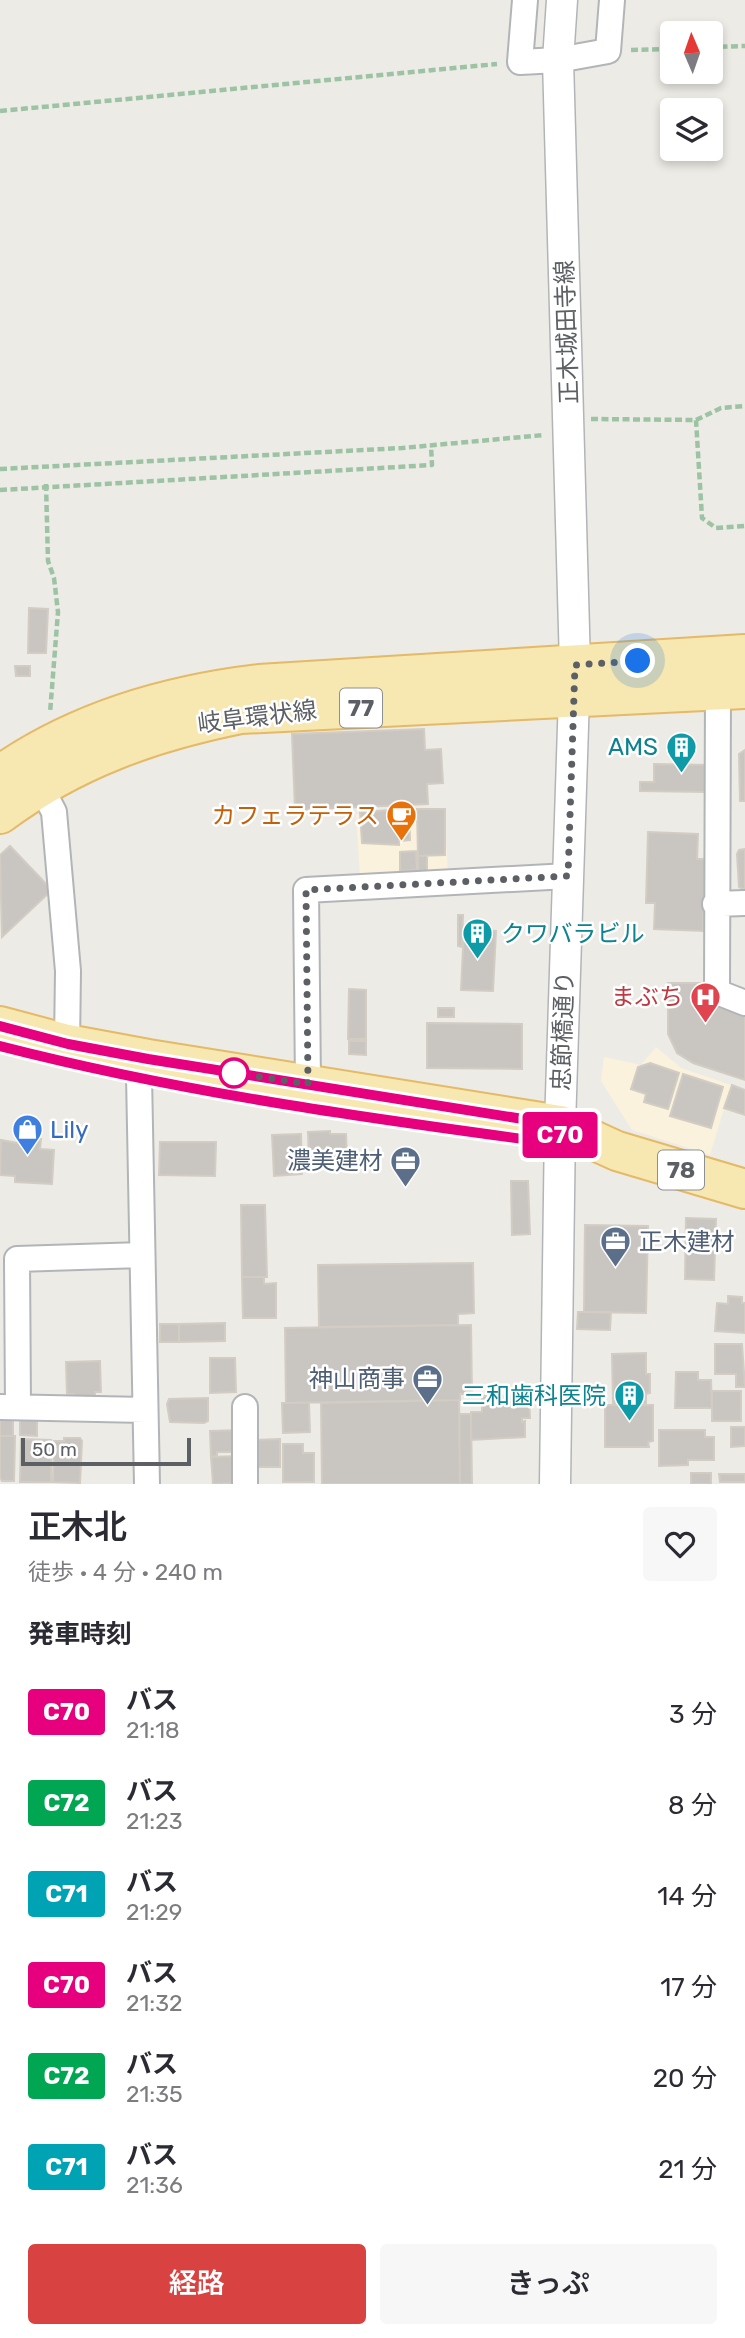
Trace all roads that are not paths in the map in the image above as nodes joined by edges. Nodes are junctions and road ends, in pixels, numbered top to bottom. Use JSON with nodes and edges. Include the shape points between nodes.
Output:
{"nodes":[{"id":1,"x":525,"y":0,"type":"edge"},
{"id":2,"x":562,"y":0,"type":"edge"},
{"id":3,"x":612,"y":0,"type":"edge"},
{"id":4,"x":558,"y":60,"type":"junction"},
{"id":5,"x":745,"y":654,"type":"edge"},
{"id":6,"x":575,"y":681,"type":"junction"},
{"id":7,"x":731,"y":690,"type":"edge"},
{"id":8,"x":0,"y":775,"type":"edge"},
{"id":9,"x":41,"y":787,"type":"junction"},
{"id":10,"x":0,"y":814,"type":"edge"},
{"id":11,"x":568,"y":876,"type":"junction"},
{"id":12,"x":745,"y":903,"type":"edge"},
{"id":13,"x":715,"y":904,"type":"junction"},
{"id":14,"x":745,"y":1003,"type":"edge"},
{"id":15,"x":0,"y":1026,"type":"edge"},
{"id":16,"x":68,"y":1044,"type":"junction"},
{"id":17,"x":0,"y":1046,"type":"edge"},
{"id":18,"x":139,"y":1076,"type":"junction"},
{"id":19,"x":308,"y":1084,"type":"junction"},
{"id":20,"x":560,"y":1135,"type":"junction"},
{"id":21,"x":745,"y":1189,"type":"edge"},
{"id":22,"x":142,"y":1255,"type":"junction"},
{"id":23,"x":9,"y":1407,"type":"edge"},
{"id":24,"x":245,"y":1407,"type":"dead end"},
{"id":25,"x":145,"y":1410,"type":"junction"},
{"id":26,"x":146,"y":1484,"type":"edge"},
{"id":27,"x":246,"y":1484,"type":"edge"},
{"id":28,"x":555,"y":1484,"type":"edge"}],
"edges":[{"from":1,"to":4,"type":"street","via":[[520,62]]},
{"from":2,"to":4,"type":"street","name":"正木城田寺線"},
{"from":3,"to":4,"type":"street","via":[[608,51]]},
{"from":4,"to":6,"type":"street","name":"正木城田寺線"},
{"from":5,"to":6,"type":"main road","name":"岐阜環状線","number":"77"},
{"from":6,"to":7,"type":"main road","name":"岐阜環状線","number":"77"},
{"from":6,"to":8,"type":"main road","name":"岐阜環状線","number":"77","via":[[259,684],[205,690],[118,714],[59,740]]},
{"from":6,"to":9,"type":"main road","name":"岐阜環状線","number":"77","via":[[241,714],[174,728],[107,751]]},
{"from":6,"to":11,"type":"street","name":"忠節橋通り"},
{"from":7,"to":13,"type":"street"},
{"from":9,"to":10,"type":"main road","name":"岐阜環状線","number":"77"},
{"from":9,"to":16,"type":"street","via":[[54,812],[68,971]]},
{"from":11,"to":19,"type":"street","via":[[306,890]]},
{"from":11,"to":20,"type":"street","name":"忠節橋通り"},
{"from":12,"to":13,"type":"street"},
{"from":13,"to":14,"type":"street","via":[[717,992]]},
{"from":15,"to":16,"type":"main road","number":"78"},
{"from":16,"to":19,"type":"main road","number":"78"},
{"from":17,"to":18,"type":"main road","number":"78"},
{"from":18,"to":20,"type":"main road","number":"78","via":[[424,1125]]},
{"from":18,"to":22,"type":"street"},
{"from":19,"to":20,"type":"main road","number":"78"},
{"from":20,"to":21,"type":"main road","number":"78"},
{"from":20,"to":28,"type":"street","name":"忠節橋通り"},
{"from":22,"to":23,"type":"street","via":[[17,1259]]},
{"from":22,"to":25,"type":"street"},
{"from":23,"to":25,"type":"street"},
{"from":24,"to":27,"type":"street"},
{"from":25,"to":26,"type":"street"}]}
